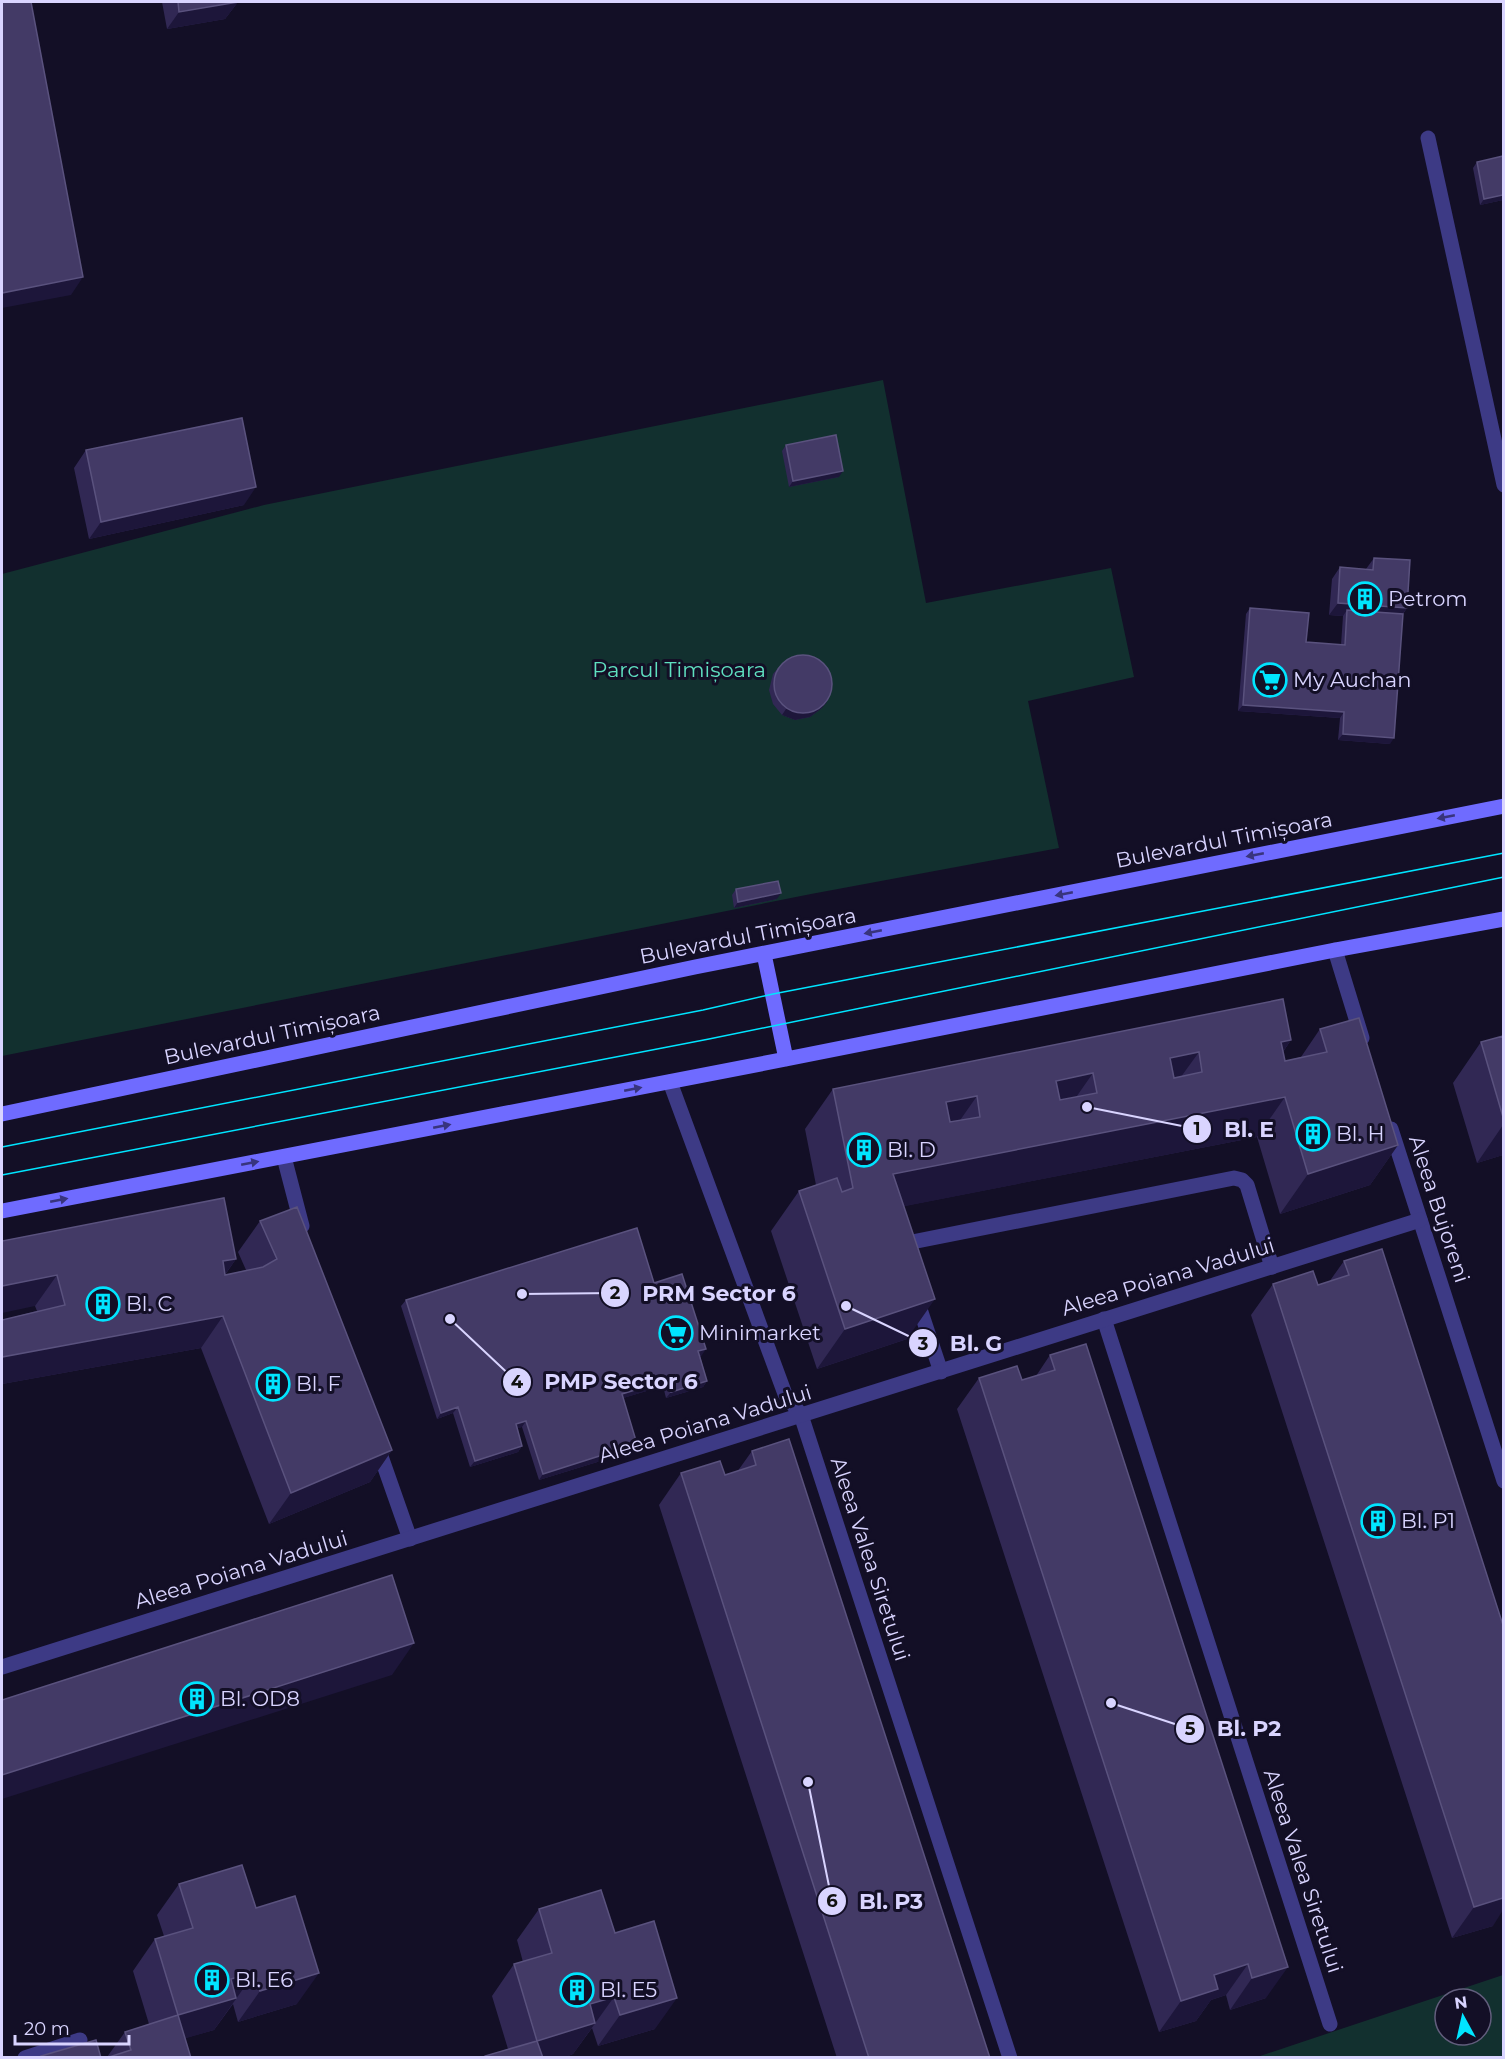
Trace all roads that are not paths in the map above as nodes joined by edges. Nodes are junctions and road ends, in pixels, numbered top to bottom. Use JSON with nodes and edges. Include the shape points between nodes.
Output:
{"nodes":[{"id":1,"x":1428,"y":138,"type":"dead end"},
{"id":2,"x":1503,"y":485,"type":"edge"},
{"id":3,"x":1503,"y":806,"type":"edge"},
{"id":4,"x":1503,"y":919,"type":"edge"},
{"id":5,"x":1335,"y":950,"type":"junction"},
{"id":6,"x":764,"y":954,"type":"junction"},
{"id":7,"x":1368,"y":1054,"type":"edge"},
{"id":8,"x":786,"y":1059,"type":"junction"},
{"id":9,"x":670,"y":1082,"type":"junction"},
{"id":10,"x":1385,"y":1110,"type":"edge"},
{"id":11,"x":2,"y":1114,"type":"edge"},
{"id":12,"x":284,"y":1157,"type":"junction"},
{"id":13,"x":2,"y":1211,"type":"edge"},
{"id":14,"x":1420,"y":1220,"type":"junction"},
{"id":15,"x":306,"y":1239,"type":"edge"},
{"id":16,"x":1272,"y":1267,"type":"junction"},
{"id":17,"x":1104,"y":1320,"type":"junction"},
{"id":18,"x":941,"y":1372,"type":"junction"},
{"id":19,"x":801,"y":1416,"type":"junction"},
{"id":20,"x":371,"y":1428,"type":"edge"},
{"id":21,"x":1503,"y":1481,"type":"edge"},
{"id":22,"x":410,"y":1539,"type":"junction"},
{"id":23,"x":2,"y":1667,"type":"edge"},
{"id":24,"x":1330,"y":2024,"type":"dead end"},
{"id":25,"x":80,"y":2040,"type":"dead end"},
{"id":26,"x":25,"y":2058,"type":"edge"},
{"id":27,"x":1010,"y":2058,"type":"edge"}],
"edges":[{"from":1,"to":2,"type":"street"},
{"from":3,"to":6,"type":"main road","name":"Bulevardul Timișoara","one_way":true},
{"from":4,"to":5,"type":"main road"},
{"from":5,"to":7,"type":"street"},
{"from":5,"to":8,"type":"main road"},
{"from":6,"to":8,"type":"main road"},
{"from":6,"to":11,"type":"main road","name":"Bulevardul Timișoara"},
{"from":8,"to":9,"type":"main road"},
{"from":12,"to":9,"type":"main road","one_way":true},
{"from":9,"to":19,"type":"street","name":"Aleea Valea Siretului","via":[[785,1394]]},
{"from":10,"to":14,"type":"street","name":"Aleea Bujoreni"},
{"from":13,"to":12,"type":"main road","one_way":true},
{"from":12,"to":15,"type":"street"},
{"from":14,"to":16,"type":"street","name":"Aleea Poiana Vadului"},
{"from":14,"to":21,"type":"street","name":"Aleea Bujoreni"},
{"from":16,"to":17,"type":"street","name":"Aleea Poiana Vadului"},
{"from":16,"to":18,"type":"street","via":[[1247,1185],[1234,1178],[907,1244],[902,1257]]},
{"from":17,"to":18,"type":"street","name":"Aleea Poiana Vadului"},
{"from":17,"to":24,"type":"street","name":"Aleea Valea Siretului"},
{"from":18,"to":19,"type":"street","name":"Aleea Poiana Vadului"},
{"from":19,"to":22,"type":"street","name":"Aleea Poiana Vadului"},
{"from":19,"to":27,"type":"street","name":"Aleea Valea Siretului"},
{"from":20,"to":22,"type":"street"},
{"from":22,"to":23,"type":"street","name":"Aleea Poiana Vadului"},
{"from":25,"to":26,"type":"street"}]}
